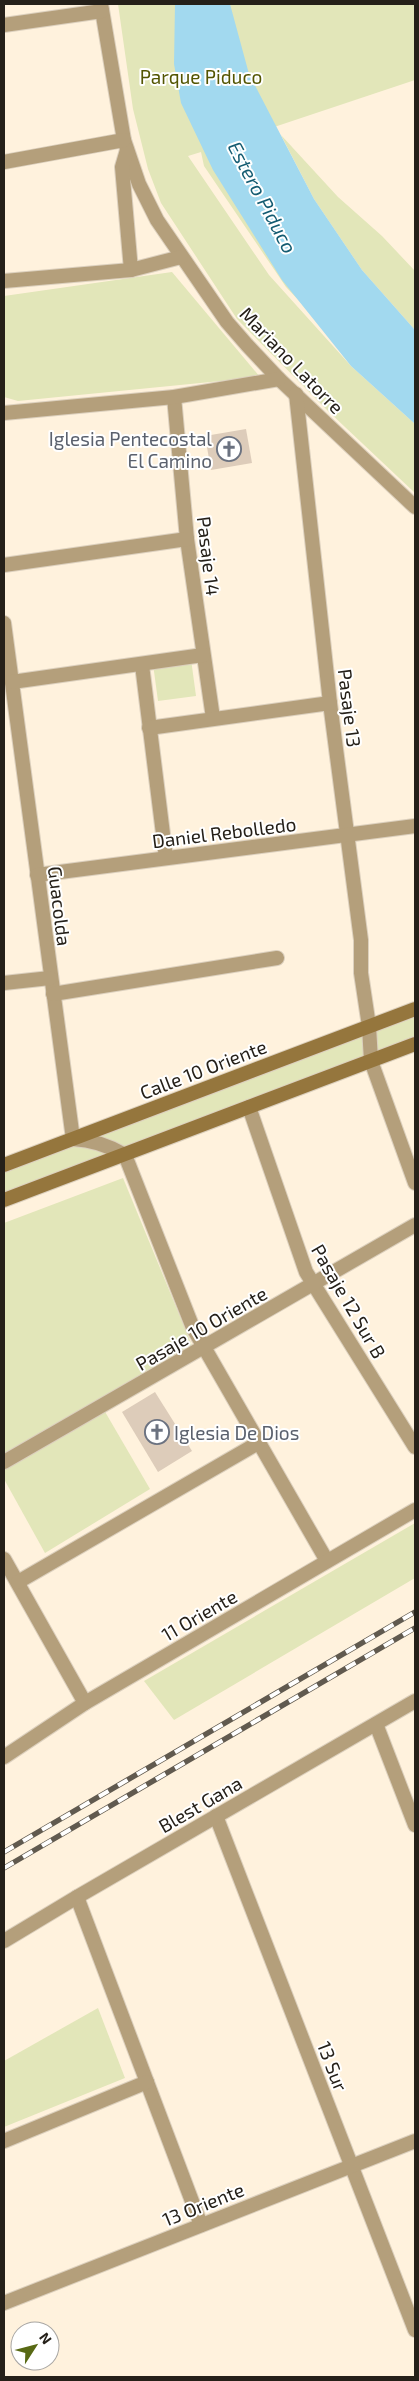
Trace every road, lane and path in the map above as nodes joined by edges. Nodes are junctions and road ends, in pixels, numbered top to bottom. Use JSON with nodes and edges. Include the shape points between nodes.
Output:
{"nodes":[{"id":1,"x":101,"y":7,"type":"edge"},
{"id":2,"x":4,"y":25,"type":"edge"},
{"id":3,"x":126,"y":145,"type":"junction"},
{"id":4,"x":4,"y":162,"type":"edge"},
{"id":5,"x":181,"y":257,"type":"junction"},
{"id":6,"x":132,"y":270,"type":"junction"},
{"id":7,"x":4,"y":281,"type":"edge"},
{"id":8,"x":279,"y":379,"type":"junction"},
{"id":9,"x":296,"y":394,"type":"junction"},
{"id":10,"x":174,"y":397,"type":"junction"},
{"id":11,"x":4,"y":413,"type":"edge"},
{"id":12,"x":415,"y":507,"type":"edge"},
{"id":13,"x":187,"y":539,"type":"junction"},
{"id":14,"x":4,"y":565,"type":"edge"},
{"id":15,"x":4,"y":622,"type":"edge"},
{"id":16,"x":203,"y":655,"type":"junction"},
{"id":17,"x":142,"y":665,"type":"junction"},
{"id":18,"x":12,"y":682,"type":"junction"},
{"id":19,"x":330,"y":703,"type":"junction"},
{"id":20,"x":212,"y":718,"type":"junction"},
{"id":21,"x":149,"y":728,"type":"junction"},
{"id":22,"x":415,"y":826,"type":"edge"},
{"id":23,"x":349,"y":834,"type":"junction"},
{"id":24,"x":166,"y":858,"type":"junction"},
{"id":25,"x":37,"y":875,"type":"junction"},
{"id":26,"x":277,"y":958,"type":"dead end"},
{"id":27,"x":50,"y":978,"type":"junction"},
{"id":28,"x":4,"y":984,"type":"edge"},
{"id":29,"x":53,"y":994,"type":"junction"},
{"id":30,"x":415,"y":1009,"type":"edge"},
{"id":31,"x":369,"y":1026,"type":"junction"},
{"id":32,"x":415,"y":1044,"type":"edge"},
{"id":33,"x":371,"y":1060,"type":"junction"},
{"id":34,"x":249,"y":1107,"type":"junction"},
{"id":35,"x":73,"y":1139,"type":"junction"},
{"id":36,"x":125,"y":1155,"type":"junction"},
{"id":37,"x":4,"y":1165,"type":"edge"},
{"id":38,"x":415,"y":1183,"type":"edge"},
{"id":39,"x":4,"y":1200,"type":"edge"},
{"id":40,"x":415,"y":1225,"type":"edge"},
{"id":41,"x":314,"y":1285,"type":"junction"},
{"id":42,"x":203,"y":1348,"type":"junction"},
{"id":43,"x":258,"y":1443,"type":"junction"},
{"id":44,"x":415,"y":1447,"type":"edge"},
{"id":45,"x":4,"y":1462,"type":"edge"},
{"id":46,"x":415,"y":1510,"type":"edge"},
{"id":47,"x":4,"y":1559,"type":"edge"},
{"id":48,"x":328,"y":1561,"type":"junction"},
{"id":49,"x":18,"y":1582,"type":"junction"},
{"id":50,"x":415,"y":1701,"type":"edge"},
{"id":51,"x":85,"y":1703,"type":"junction"},
{"id":52,"x":376,"y":1724,"type":"junction"},
{"id":53,"x":4,"y":1757,"type":"edge"},
{"id":54,"x":216,"y":1816,"type":"junction"},
{"id":55,"x":415,"y":1825,"type":"edge"},
{"id":56,"x":77,"y":1896,"type":"junction"},
{"id":57,"x":4,"y":1941,"type":"edge"},
{"id":58,"x":147,"y":2082,"type":"junction"},
{"id":59,"x":4,"y":2141,"type":"edge"},
{"id":60,"x":415,"y":2141,"type":"edge"},
{"id":61,"x":352,"y":2166,"type":"junction"},
{"id":62,"x":201,"y":2225,"type":"junction"},
{"id":63,"x":4,"y":2303,"type":"edge"},
{"id":64,"x":415,"y":2330,"type":"edge"}],
"edges":[{"from":1,"to":2,"type":"street"},
{"from":1,"to":3,"type":"street"},
{"from":3,"to":4,"type":"street"},
{"from":3,"to":5,"type":"street","name":"Mariano Latorre","via":[[139,184]]},
{"from":3,"to":6,"type":"street","via":[[122,167]]},
{"from":5,"to":6,"type":"street"},
{"from":5,"to":8,"type":"street","name":"Mariano Latorre","via":[[227,322]]},
{"from":6,"to":7,"type":"street"},
{"from":8,"to":9,"type":"street","name":"Mariano Latorre"},
{"from":8,"to":10,"type":"street"},
{"from":9,"to":12,"type":"street","name":"Mariano Latorre"},
{"from":9,"to":19,"type":"street","name":"Pasaje 13"},
{"from":10,"to":11,"type":"street"},
{"from":10,"to":13,"type":"street","name":"Pasaje 14"},
{"from":13,"to":14,"type":"street"},
{"from":13,"to":16,"type":"street","name":"Pasaje 14"},
{"from":15,"to":18,"type":"street","name":"Guacolda"},
{"from":16,"to":17,"type":"street"},
{"from":16,"to":20,"type":"street","name":"Pasaje 14"},
{"from":17,"to":18,"type":"street"},
{"from":17,"to":21,"type":"street"},
{"from":18,"to":25,"type":"street","name":"Guacolda"},
{"from":19,"to":20,"type":"street"},
{"from":19,"to":23,"type":"street","name":"Pasaje 13"},
{"from":20,"to":21,"type":"street"},
{"from":21,"to":24,"type":"street"},
{"from":22,"to":23,"type":"street","name":"Daniel Rebolledo"},
{"from":23,"to":24,"type":"street","name":"Daniel Rebolledo"},
{"from":23,"to":31,"type":"street","name":"Pasaje 13"},
{"from":24,"to":25,"type":"street","name":"Daniel Rebolledo"},
{"from":25,"to":27,"type":"street","name":"Guacolda"},
{"from":26,"to":29,"type":"street"},
{"from":27,"to":28,"type":"street"},
{"from":27,"to":29,"type":"street","name":"Guacolda"},
{"from":29,"to":35,"type":"street","name":"Guacolda"},
{"from":30,"to":31,"type":"main road","name":"Calle 10 Oriente"},
{"from":31,"to":33,"type":"street","name":"Pasaje 13"},
{"from":31,"to":35,"type":"main road","name":"Calle 10 Oriente"},
{"from":32,"to":33,"type":"main road"},
{"from":33,"to":34,"type":"main road"},
{"from":33,"to":38,"type":"street","name":"Pasaje 13"},
{"from":34,"to":36,"type":"main road"},
{"from":34,"to":41,"type":"street","name":"Pasaje 12 Sur B","via":[[300,1259]]},
{"from":35,"to":36,"type":"street","via":[[104,1144]]},
{"from":35,"to":37,"type":"main road","name":"Calle 10 Oriente"},
{"from":36,"to":39,"type":"main road"},
{"from":36,"to":42,"type":"street","via":[[185,1312]]},
{"from":40,"to":41,"type":"street","name":"Pasaje 10 Oriente"},
{"from":41,"to":42,"type":"street","name":"Pasaje 10 Oriente"},
{"from":41,"to":44,"type":"street","name":"Pasaje 12 Sur B"},
{"from":42,"to":43,"type":"street"},
{"from":42,"to":45,"type":"street","name":"Pasaje 10 Oriente"},
{"from":43,"to":48,"type":"street"},
{"from":43,"to":49,"type":"street"},
{"from":46,"to":48,"type":"street","name":"11 Oriente"},
{"from":47,"to":49,"type":"street"},
{"from":48,"to":51,"type":"street","name":"11 Oriente"},
{"from":49,"to":51,"type":"street"},
{"from":50,"to":52,"type":"street","name":"Blest Gana"},
{"from":51,"to":53,"type":"street","name":"11 Oriente"},
{"from":52,"to":54,"type":"street","name":"Blest Gana"},
{"from":52,"to":55,"type":"street"},
{"from":54,"to":56,"type":"street","name":"Blest Gana"},
{"from":54,"to":61,"type":"street","name":"13 Sur"},
{"from":56,"to":57,"type":"street","name":"Blest Gana"},
{"from":56,"to":58,"type":"street"},
{"from":58,"to":59,"type":"street"},
{"from":58,"to":62,"type":"street"},
{"from":60,"to":61,"type":"street","name":"13 Oriente"},
{"from":61,"to":62,"type":"street","name":"13 Oriente"},
{"from":61,"to":64,"type":"street","name":"13 Sur"},
{"from":62,"to":63,"type":"street","name":"13 Oriente"}]}
